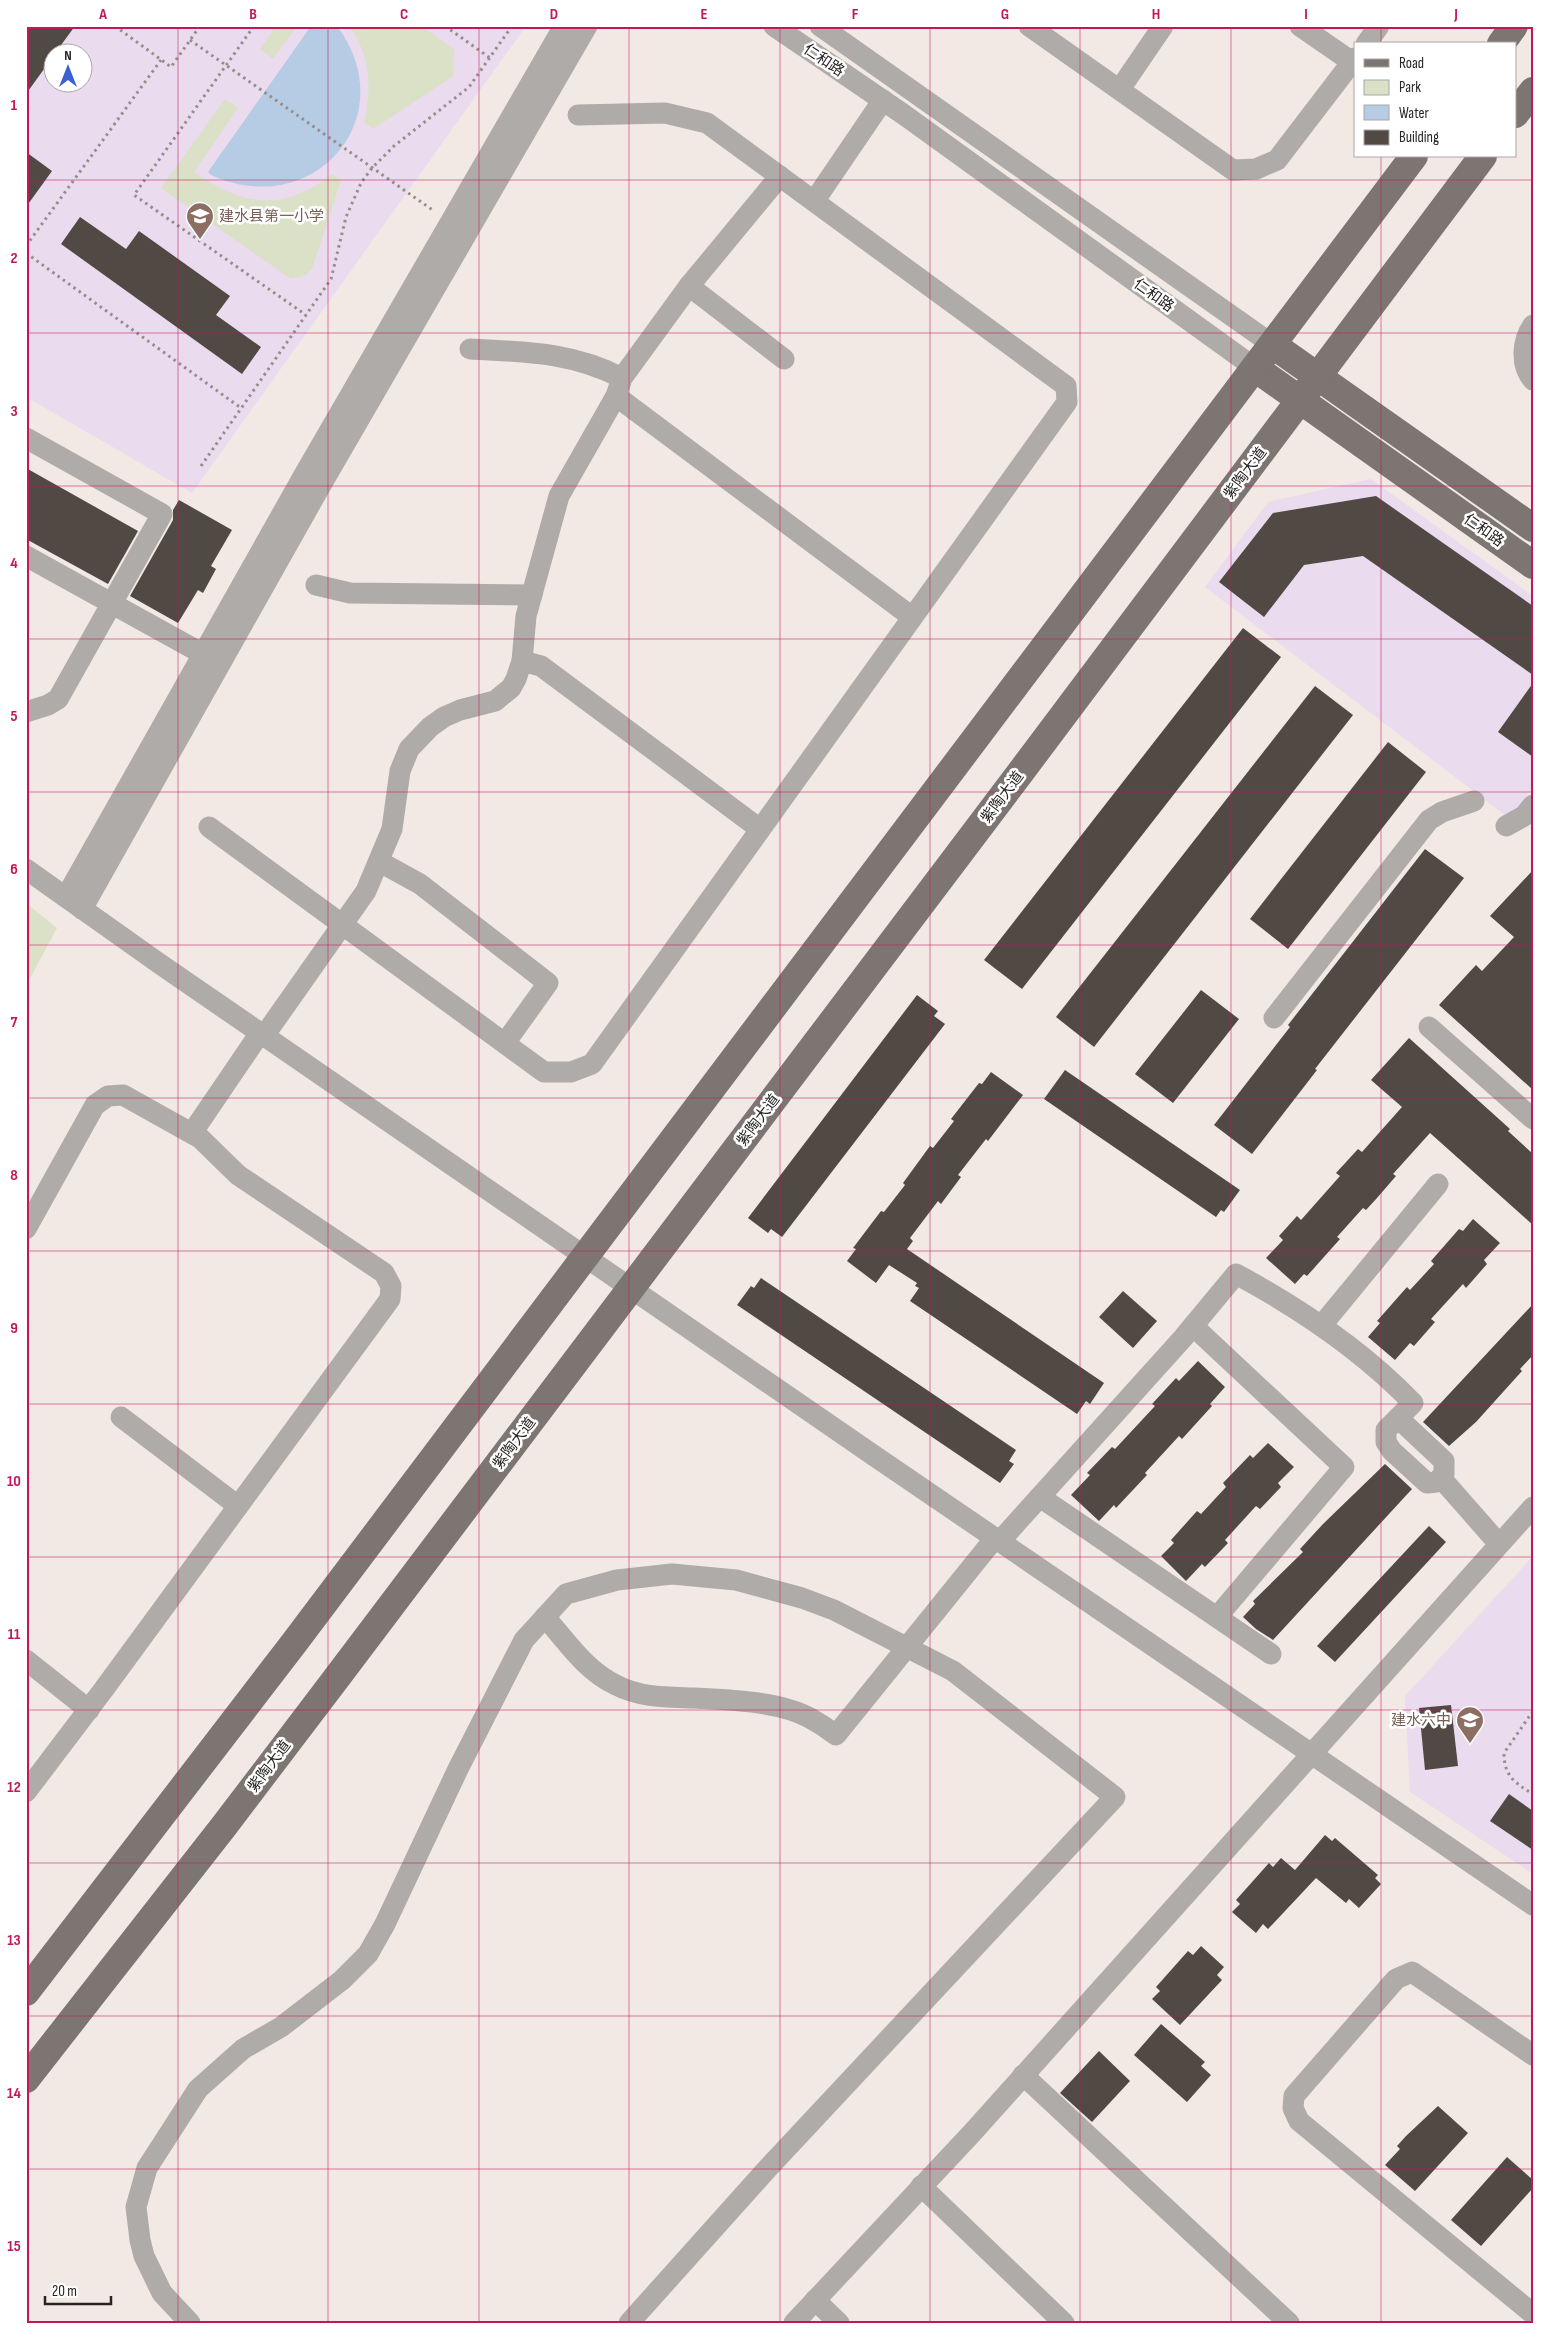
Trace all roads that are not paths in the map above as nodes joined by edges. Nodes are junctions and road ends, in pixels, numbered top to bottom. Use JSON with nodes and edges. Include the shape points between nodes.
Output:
{"nodes":[{"id":1,"x":564,"y":26,"type":"edge"},
{"id":2,"x":586,"y":26,"type":"edge"},
{"id":3,"x":774,"y":26,"type":"edge"},
{"id":4,"x":820,"y":26,"type":"edge"},
{"id":5,"x":1029,"y":26,"type":"edge"},
{"id":6,"x":1163,"y":26,"type":"edge"},
{"id":7,"x":1300,"y":26,"type":"edge"},
{"id":8,"x":1380,"y":26,"type":"edge"},
{"id":9,"x":1514,"y":26,"type":"edge"},
{"id":10,"x":1368,"y":42,"type":"edge"},
{"id":11,"x":1502,"y":42,"type":"edge"},
{"id":12,"x":1353,"y":60,"type":"edge"},
{"id":13,"x":1120,"y":89,"type":"junction"},
{"id":14,"x":1533,"y":91,"type":"edge"},
{"id":15,"x":883,"y":100,"type":"junction"},
{"id":16,"x":1516,"y":113,"type":"edge"},
{"id":17,"x":578,"y":115,"type":"dead end"},
{"id":18,"x":1412,"y":158,"type":"edge"},
{"id":19,"x":1481,"y":158,"type":"edge"},
{"id":20,"x":780,"y":176,"type":"junction"},
{"id":21,"x":815,"y":200,"type":"junction"},
{"id":22,"x":689,"y":286,"type":"junction"},
{"id":23,"x":1533,"y":325,"type":"edge"},
{"id":24,"x":1272,"y":345,"type":"junction"},
{"id":25,"x":470,"y":349,"type":"dead end"},
{"id":26,"x":784,"y":358,"type":"dead end"},
{"id":27,"x":1255,"y":368,"type":"junction"},
{"id":28,"x":1317,"y":377,"type":"junction"},
{"id":29,"x":1533,"y":380,"type":"edge"},
{"id":30,"x":619,"y":387,"type":"junction"},
{"id":31,"x":1300,"y":400,"type":"junction"},
{"id":32,"x":26,"y":438,"type":"edge"},
{"id":33,"x":1533,"y":528,"type":"edge"},
{"id":34,"x":26,"y":556,"type":"edge"},
{"id":35,"x":1533,"y":564,"type":"edge"},
{"id":36,"x":316,"y":584,"type":"dead end"},
{"id":37,"x":532,"y":595,"type":"junction"},
{"id":38,"x":112,"y":604,"type":"junction"},
{"id":39,"x":912,"y":617,"type":"junction"},
{"id":40,"x":203,"y":654,"type":"junction"},
{"id":41,"x":522,"y":661,"type":"junction"},
{"id":42,"x":26,"y":712,"type":"edge"},
{"id":43,"x":1474,"y":801,"type":"dead end"},
{"id":44,"x":1533,"y":805,"type":"edge"},
{"id":45,"x":1506,"y":826,"type":"dead end"},
{"id":46,"x":209,"y":827,"type":"dead end"},
{"id":47,"x":760,"y":829,"type":"junction"},
{"id":48,"x":380,"y":862,"type":"junction"},
{"id":49,"x":26,"y":869,"type":"edge"},
{"id":50,"x":74,"y":903,"type":"junction"},
{"id":51,"x":342,"y":924,"type":"junction"},
{"id":52,"x":1274,"y":1018,"type":"dead end"},
{"id":53,"x":1429,"y":1027,"type":"dead end"},
{"id":54,"x":262,"y":1034,"type":"junction"},
{"id":55,"x":505,"y":1043,"type":"junction"},
{"id":56,"x":1533,"y":1119,"type":"edge"},
{"id":57,"x":192,"y":1133,"type":"junction"},
{"id":58,"x":1438,"y":1184,"type":"dead end"},
{"id":59,"x":26,"y":1229,"type":"edge"},
{"id":60,"x":586,"y":1257,"type":"junction"},
{"id":61,"x":631,"y":1288,"type":"junction"},
{"id":62,"x":1322,"y":1325,"type":"junction"},
{"id":63,"x":1193,"y":1326,"type":"junction"},
{"id":64,"x":120,"y":1417,"type":"dead end"},
{"id":65,"x":1398,"y":1418,"type":"junction"},
{"id":66,"x":1441,"y":1478,"type":"junction"},
{"id":67,"x":1040,"y":1497,"type":"junction"},
{"id":68,"x":238,"y":1506,"type":"junction"},
{"id":69,"x":1533,"y":1507,"type":"edge"},
{"id":70,"x":997,"y":1540,"type":"junction"},
{"id":71,"x":1499,"y":1544,"type":"junction"},
{"id":72,"x":545,"y":1617,"type":"junction"},
{"id":73,"x":1217,"y":1617,"type":"junction"},
{"id":74,"x":907,"y":1647,"type":"junction"},
{"id":75,"x":1270,"y":1654,"type":"dead end"},
{"id":76,"x":26,"y":1660,"type":"edge"},
{"id":77,"x":89,"y":1710,"type":"junction"},
{"id":78,"x":1310,"y":1753,"type":"junction"},
{"id":79,"x":26,"y":1792,"type":"edge"},
{"id":80,"x":1533,"y":1905,"type":"edge"},
{"id":81,"x":26,"y":1992,"type":"edge"},
{"id":82,"x":1533,"y":2055,"type":"edge"},
{"id":83,"x":1023,"y":2075,"type":"junction"},
{"id":84,"x":26,"y":2079,"type":"edge"},
{"id":85,"x":921,"y":2186,"type":"junction"},
{"id":86,"x":816,"y":2300,"type":"junction"},
{"id":87,"x":1533,"y":2314,"type":"edge"},
{"id":88,"x":190,"y":2323,"type":"edge"},
{"id":89,"x":629,"y":2323,"type":"edge"},
{"id":90,"x":794,"y":2323,"type":"edge"},
{"id":91,"x":839,"y":2323,"type":"edge"},
{"id":92,"x":1064,"y":2323,"type":"edge"},
{"id":93,"x":1289,"y":2323,"type":"edge"}],
"edges":[{"from":1,"to":40,"type":"street"},
{"from":2,"to":50,"type":"street"},
{"from":3,"to":15,"type":"street","name":"仁和路"},
{"from":4,"to":24,"type":"street","name":"仁和路"},
{"from":5,"to":13,"type":"street"},
{"from":6,"to":13,"type":"street"},
{"from":7,"to":12,"type":"street"},
{"from":8,"to":10,"type":"street"},
{"from":9,"to":11,"type":"main road"},
{"from":12,"to":13,"type":"street","via":[[1277,160],[1256,169],[1233,170]]},
{"from":14,"to":16,"type":"main road"},
{"from":15,"to":21,"type":"street"},
{"from":15,"to":27,"type":"street","name":"仁和路"},
{"from":17,"to":20,"type":"street","via":[[650,112],[694,119],[707,123]]},
{"from":18,"to":24,"type":"main road"},
{"from":19,"to":28,"type":"main road","name":"紫陶大道"},
{"from":20,"to":21,"type":"street"},
{"from":20,"to":22,"type":"street"},
{"from":21,"to":39,"type":"street","via":[[1066,386],[1067,402]]},
{"from":22,"to":26,"type":"street"},
{"from":22,"to":30,"type":"street"},
{"from":23,"to":29,"type":"street","via":[[1524,349],[1525,364]]},
{"from":24,"to":27,"type":"main road"},
{"from":24,"to":28,"type":"main road","name":"仁和路"},
{"from":25,"to":30,"type":"street","via":[[567,357],[593,365]]},
{"from":27,"to":31,"type":"main road","name":"仁和路"},
{"from":27,"to":60,"type":"main road"},
{"from":28,"to":31,"type":"main road","name":"紫陶大道"},
{"from":28,"to":33,"type":"main road","name":"仁和路"},
{"from":30,"to":37,"type":"street","via":[[559,496]]},
{"from":30,"to":39,"type":"street"},
{"from":31,"to":35,"type":"main road","name":"仁和路"},
{"from":31,"to":61,"type":"main road","name":"紫陶大道"},
{"from":32,"to":38,"type":"street","via":[[162,514]]},
{"from":34,"to":38,"type":"street"},
{"from":36,"to":37,"type":"street","via":[[350,593]]},
{"from":37,"to":41,"type":"street","via":[[526,616]]},
{"from":38,"to":40,"type":"street"},
{"from":38,"to":42,"type":"street","via":[[58,699]]},
{"from":39,"to":47,"type":"street"},
{"from":40,"to":50,"type":"street"},
{"from":41,"to":47,"type":"street","via":[[541,666]]},
{"from":41,"to":48,"type":"street","via":[[516,679],[503,696],[444,717],[409,749],[400,771],[392,829]]},
{"from":43,"to":52,"type":"street","via":[[1429,820]]},
{"from":44,"to":45,"type":"street","via":[[1524,816]]},
{"from":46,"to":51,"type":"street"},
{"from":47,"to":55,"type":"street","via":[[592,1064],[571,1072],[544,1072]]},
{"from":48,"to":51,"type":"street","via":[[366,891]]},
{"from":48,"to":55,"type":"street","via":[[420,884],[548,983]]},
{"from":49,"to":50,"type":"street"},
{"from":50,"to":54,"type":"street"},
{"from":51,"to":54,"type":"street"},
{"from":51,"to":55,"type":"street"},
{"from":53,"to":56,"type":"street"},
{"from":54,"to":57,"type":"street"},
{"from":54,"to":60,"type":"street"},
{"from":57,"to":59,"type":"street","via":[[123,1095],[101,1100],[95,1105]]},
{"from":57,"to":68,"type":"street","via":[[238,1175],[384,1274],[391,1286],[390,1299]]},
{"from":58,"to":62,"type":"street"},
{"from":60,"to":61,"type":"street"},
{"from":60,"to":81,"type":"main road"},
{"from":61,"to":70,"type":"street"},
{"from":61,"to":84,"type":"main road","name":"紫陶大道","via":[[224,1826]]},
{"from":62,"to":63,"type":"street","via":[[1236,1274]]},
{"from":62,"to":65,"type":"street","via":[[1376,1367],[1413,1403]]},
{"from":63,"to":67,"type":"street"},
{"from":63,"to":73,"type":"street","via":[[1344,1467]]},
{"from":64,"to":68,"type":"street"},
{"from":65,"to":66,"type":"street","via":[[1444,1462]]},
{"from":65,"to":66,"type":"street","via":[[1386,1430],[1386,1442],[1392,1451],[1427,1483]]},
{"from":66,"to":71,"type":"street"},
{"from":67,"to":70,"type":"street"},
{"from":67,"to":73,"type":"street"},
{"from":68,"to":77,"type":"street"},
{"from":69,"to":71,"type":"street"},
{"from":70,"to":74,"type":"street"},
{"from":70,"to":78,"type":"street"},
{"from":71,"to":78,"type":"street"},
{"from":72,"to":74,"type":"street","via":[[566,1594],[591,1586],[643,1576],[701,1575],[752,1584],[802,1598],[834,1610]]},
{"from":72,"to":74,"type":"street","via":[[587,1665],[600,1676],[631,1692],[781,1707],[810,1717],[836,1735]]},
{"from":72,"to":88,"type":"street","via":[[524,1640],[368,1954],[342,1980],[281,2027],[232,2058],[198,2090],[147,2168],[136,2207],[144,2256],[162,2293]]},
{"from":73,"to":75,"type":"street"},
{"from":74,"to":89,"type":"street","via":[[953,1671],[1115,1797],[768,2168]]},
{"from":76,"to":77,"type":"street"},
{"from":77,"to":79,"type":"street"},
{"from":78,"to":80,"type":"street"},
{"from":78,"to":83,"type":"street"},
{"from":82,"to":87,"type":"street","via":[[1412,1972],[1396,1979],[1294,2096],[1293,2108],[1299,2121]]},
{"from":83,"to":85,"type":"street"},
{"from":83,"to":93,"type":"street"},
{"from":85,"to":86,"type":"street"},
{"from":85,"to":92,"type":"street"},
{"from":86,"to":90,"type":"street"},
{"from":86,"to":91,"type":"street"}]}
